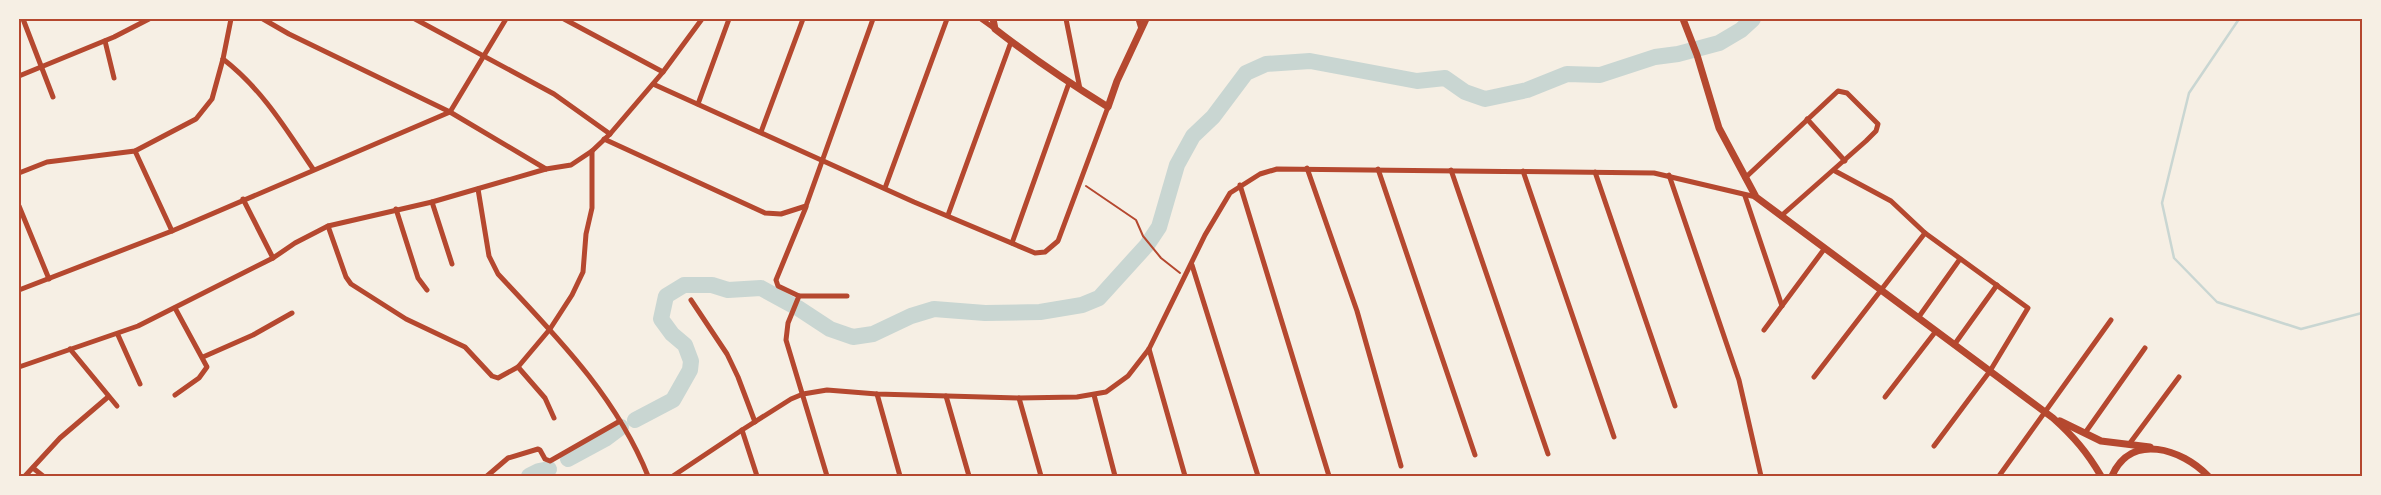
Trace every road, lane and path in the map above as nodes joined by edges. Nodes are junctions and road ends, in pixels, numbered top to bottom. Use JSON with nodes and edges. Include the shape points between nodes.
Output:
{"nodes":[{"id":1,"x":23,"y":19,"type":"edge"},
{"id":2,"x":148,"y":19,"type":"edge"},
{"id":3,"x":231,"y":19,"type":"edge"},
{"id":4,"x":263,"y":19,"type":"edge"},
{"id":5,"x":415,"y":19,"type":"edge"},
{"id":6,"x":506,"y":19,"type":"edge"},
{"id":7,"x":564,"y":19,"type":"edge"},
{"id":8,"x":702,"y":19,"type":"edge"},
{"id":9,"x":729,"y":19,"type":"edge"},
{"id":10,"x":803,"y":19,"type":"edge"},
{"id":11,"x":873,"y":19,"type":"edge"},
{"id":12,"x":947,"y":19,"type":"edge"},
{"id":13,"x":981,"y":19,"type":"edge"},
{"id":14,"x":993,"y":19,"type":"edge"},
{"id":15,"x":1066,"y":19,"type":"edge"},
{"id":16,"x":1138,"y":19,"type":"edge"},
{"id":17,"x":1146,"y":19,"type":"edge"},
{"id":18,"x":1683,"y":19,"type":"edge"},
{"id":19,"x":995,"y":28,"type":"junction"},
{"id":20,"x":1141,"y":29,"type":"junction"},
{"id":21,"x":105,"y":40,"type":"junction"},
{"id":22,"x":1011,"y":42,"type":"junction"},
{"id":23,"x":484,"y":56,"type":"junction"},
{"id":24,"x":223,"y":59,"type":"junction"},
{"id":25,"x":41,"y":68,"type":"junction"},
{"id":26,"x":664,"y":72,"type":"junction"},
{"id":27,"x":19,"y":76,"type":"edge"},
{"id":28,"x":114,"y":78,"type":"dead end"},
{"id":29,"x":1069,"y":83,"type":"junction"},
{"id":30,"x":653,"y":84,"type":"junction"},
{"id":31,"x":1080,"y":90,"type":"junction"},
{"id":32,"x":53,"y":97,"type":"dead end"},
{"id":33,"x":698,"y":104,"type":"junction"},
{"id":34,"x":1108,"y":106,"type":"junction"},
{"id":35,"x":450,"y":112,"type":"junction"},
{"id":36,"x":1806,"y":120,"type":"junction"},
{"id":37,"x":761,"y":132,"type":"junction"},
{"id":38,"x":610,"y":134,"type":"junction"},
{"id":39,"x":604,"y":139,"type":"junction"},
{"id":40,"x":134,"y":152,"type":"junction"},
{"id":41,"x":592,"y":152,"type":"junction"},
{"id":42,"x":822,"y":160,"type":"junction"},
{"id":43,"x":1845,"y":161,"type":"junction"},
{"id":44,"x":1307,"y":168,"type":"junction"},
{"id":45,"x":546,"y":169,"type":"junction"},
{"id":46,"x":1378,"y":169,"type":"junction"},
{"id":47,"x":313,"y":170,"type":"junction"},
{"id":48,"x":1451,"y":170,"type":"junction"},
{"id":49,"x":1523,"y":171,"type":"junction"},
{"id":50,"x":1835,"y":171,"type":"junction"},
{"id":51,"x":1595,"y":172,"type":"junction"},
{"id":52,"x":19,"y":173,"type":"edge"},
{"id":53,"x":1669,"y":175,"type":"junction"},
{"id":54,"x":1745,"y":178,"type":"junction"},
{"id":55,"x":1079,"y":181,"type":"junction"},
{"id":56,"x":1240,"y":185,"type":"junction"},
{"id":57,"x":478,"y":188,"type":"junction"},
{"id":58,"x":885,"y":188,"type":"junction"},
{"id":59,"x":1746,"y":196,"type":"junction"},
{"id":60,"x":1756,"y":197,"type":"junction"},
{"id":61,"x":243,"y":199,"type":"junction"},
{"id":62,"x":432,"y":202,"type":"junction"},
{"id":63,"x":19,"y":206,"type":"edge"},
{"id":64,"x":806,"y":206,"type":"junction"},
{"id":65,"x":396,"y":209,"type":"junction"},
{"id":66,"x":948,"y":215,"type":"junction"},
{"id":67,"x":1781,"y":216,"type":"junction"},
{"id":68,"x":328,"y":226,"type":"junction"},
{"id":69,"x":172,"y":230,"type":"junction"},
{"id":70,"x":1925,"y":233,"type":"junction"},
{"id":71,"x":1012,"y":243,"type":"junction"},
{"id":72,"x":1825,"y":248,"type":"junction"},
{"id":73,"x":273,"y":258,"type":"junction"},
{"id":74,"x":1960,"y":259,"type":"junction"},
{"id":75,"x":452,"y":264,"type":"dead end"},
{"id":76,"x":1192,"y":265,"type":"junction"},
{"id":77,"x":1186,"y":278,"type":"junction"},
{"id":78,"x":49,"y":279,"type":"junction"},
{"id":79,"x":1997,"y":285,"type":"junction"},
{"id":80,"x":19,"y":290,"type":"edge"},
{"id":81,"x":428,"y":290,"type":"dead end"},
{"id":82,"x":1881,"y":290,"type":"junction"},
{"id":83,"x":799,"y":296,"type":"junction"},
{"id":84,"x":847,"y":296,"type":"dead end"},
{"id":85,"x":691,"y":300,"type":"dead end"},
{"id":86,"x":1782,"y":306,"type":"junction"},
{"id":87,"x":175,"y":308,"type":"junction"},
{"id":88,"x":292,"y":313,"type":"dead end"},
{"id":89,"x":1918,"y":318,"type":"junction"},
{"id":90,"x":2111,"y":320,"type":"dead end"},
{"id":91,"x":550,"y":330,"type":"junction"},
{"id":92,"x":1764,"y":330,"type":"dead end"},
{"id":93,"x":1936,"y":331,"type":"junction"},
{"id":94,"x":118,"y":334,"type":"junction"},
{"id":95,"x":1954,"y":345,"type":"junction"},
{"id":96,"x":2146,"y":348,"type":"dead end"},
{"id":97,"x":70,"y":349,"type":"junction"},
{"id":98,"x":1149,"y":350,"type":"junction"},
{"id":99,"x":203,"y":357,"type":"junction"},
{"id":100,"x":20,"y":366,"type":"edge"},
{"id":101,"x":518,"y":367,"type":"junction"},
{"id":102,"x":1990,"y":371,"type":"junction"},
{"id":103,"x":1814,"y":377,"type":"dead end"},
{"id":104,"x":2179,"y":377,"type":"dead end"},
{"id":105,"x":140,"y":384,"type":"dead end"},
{"id":106,"x":803,"y":394,"type":"junction"},
{"id":107,"x":877,"y":394,"type":"junction"},
{"id":108,"x":175,"y":395,"type":"dead end"},
{"id":109,"x":1094,"y":395,"type":"junction"},
{"id":110,"x":946,"y":396,"type":"junction"},
{"id":111,"x":108,"y":397,"type":"junction"},
{"id":112,"x":1885,"y":397,"type":"dead end"},
{"id":113,"x":1019,"y":398,"type":"junction"},
{"id":114,"x":117,"y":406,"type":"dead end"},
{"id":115,"x":1675,"y":406,"type":"dead end"},
{"id":116,"x":2045,"y":412,"type":"junction"},
{"id":117,"x":554,"y":418,"type":"dead end"},
{"id":118,"x":2053,"y":418,"type":"junction"},
{"id":119,"x":620,"y":421,"type":"junction"},
{"id":120,"x":754,"y":422,"type":"junction"},
{"id":121,"x":742,"y":430,"type":"junction"},
{"id":122,"x":2085,"y":433,"type":"junction"},
{"id":123,"x":1614,"y":437,"type":"dead end"},
{"id":124,"x":2130,"y":443,"type":"junction"},
{"id":125,"x":1934,"y":446,"type":"dead end"},
{"id":126,"x":2153,"y":447,"type":"junction"},
{"id":127,"x":1548,"y":454,"type":"dead end"},
{"id":128,"x":1475,"y":455,"type":"dead end"},
{"id":129,"x":1401,"y":466,"type":"dead end"},
{"id":130,"x":33,"y":468,"type":"junction"},
{"id":131,"x":683,"y":470,"type":"junction"},
{"id":132,"x":25,"y":476,"type":"edge"},
{"id":133,"x":43,"y":476,"type":"edge"},
{"id":134,"x":487,"y":476,"type":"edge"},
{"id":135,"x":648,"y":476,"type":"edge"},
{"id":136,"x":673,"y":476,"type":"edge"},
{"id":137,"x":685,"y":476,"type":"edge"},
{"id":138,"x":757,"y":476,"type":"edge"},
{"id":139,"x":828,"y":476,"type":"edge"},
{"id":140,"x":900,"y":476,"type":"edge"},
{"id":141,"x":970,"y":476,"type":"edge"},
{"id":142,"x":1041,"y":476,"type":"edge"},
{"id":143,"x":1115,"y":476,"type":"edge"},
{"id":144,"x":1185,"y":476,"type":"edge"},
{"id":145,"x":1258,"y":476,"type":"edge"},
{"id":146,"x":1329,"y":476,"type":"edge"},
{"id":147,"x":1761,"y":476,"type":"edge"},
{"id":148,"x":1998,"y":476,"type":"edge"},
{"id":149,"x":2101,"y":476,"type":"edge"},
{"id":150,"x":2112,"y":476,"type":"edge"},
{"id":151,"x":2208,"y":476,"type":"edge"}],
"edges":[{"from":1,"to":25,"type":"street"},
{"from":2,"to":21,"type":"street"},
{"from":3,"to":24,"type":"street"},
{"from":4,"to":35,"type":"street"},
{"from":5,"to":23,"type":"street"},
{"from":6,"to":23,"type":"street"},
{"from":7,"to":26,"type":"street"},
{"from":8,"to":26,"type":"street"},
{"from":9,"to":33,"type":"street"},
{"from":10,"to":37,"type":"street"},
{"from":11,"to":42,"type":"street"},
{"from":12,"to":58,"type":"street"},
{"from":13,"to":19,"type":"street"},
{"from":14,"to":19,"type":"street"},
{"from":15,"to":31,"type":"street"},
{"from":16,"to":20,"type":"street"},
{"from":17,"to":20,"type":"street"},
{"from":18,"to":54,"type":"street","via":[[1719,128]]},
{"from":19,"to":22,"type":"street"},
{"from":20,"to":34,"type":"street"},
{"from":21,"to":25,"type":"street"},
{"from":21,"to":28,"type":"street"},
{"from":22,"to":29,"type":"street"},
{"from":22,"to":66,"type":"street"},
{"from":23,"to":35,"type":"street"},
{"from":23,"to":38,"type":"street","via":[[554,94]]},
{"from":24,"to":40,"type":"street","via":[[212,99],[196,119]]},
{"from":24,"to":47,"type":"street","via":[[242,73],[263,96]]},
{"from":25,"to":27,"type":"street"},
{"from":25,"to":32,"type":"street"},
{"from":26,"to":30,"type":"street"},
{"from":29,"to":31,"type":"street"},
{"from":29,"to":71,"type":"street"},
{"from":30,"to":33,"type":"street"},
{"from":30,"to":38,"type":"street"},
{"from":31,"to":34,"type":"street"},
{"from":33,"to":37,"type":"street"},
{"from":34,"to":55,"type":"street"},
{"from":35,"to":45,"type":"street"},
{"from":35,"to":47,"type":"street"},
{"from":36,"to":43,"type":"street"},
{"from":36,"to":43,"type":"street","via":[[1838,91],[1844,91],[1878,124],[1876,131]]},
{"from":36,"to":54,"type":"street"},
{"from":37,"to":42,"type":"street"},
{"from":38,"to":39,"type":"street"},
{"from":39,"to":41,"type":"street"},
{"from":39,"to":64,"type":"street","via":[[765,212],[781,214]]},
{"from":40,"to":52,"type":"street","via":[[47,162]]},
{"from":40,"to":69,"type":"street"},
{"from":41,"to":45,"type":"street","via":[[571,165]]},
{"from":41,"to":91,"type":"street","via":[[592,208],[583,272]]},
{"from":42,"to":58,"type":"street"},
{"from":42,"to":64,"type":"street"},
{"from":43,"to":50,"type":"street"},
{"from":44,"to":46,"type":"street"},
{"from":44,"to":56,"type":"street","via":[[1277,169]]},
{"from":44,"to":129,"type":"street","via":[[1357,311]]},
{"from":45,"to":57,"type":"street"},
{"from":46,"to":48,"type":"street"},
{"from":46,"to":128,"type":"street"},
{"from":47,"to":61,"type":"street"},
{"from":48,"to":49,"type":"street"},
{"from":48,"to":127,"type":"street"},
{"from":49,"to":51,"type":"street"},
{"from":49,"to":123,"type":"street"},
{"from":50,"to":67,"type":"street"},
{"from":50,"to":70,"type":"street","via":[[1891,201]]},
{"from":51,"to":53,"type":"street"},
{"from":51,"to":115,"type":"street"},
{"from":53,"to":59,"type":"street"},
{"from":53,"to":147,"type":"street","via":[[1738,380]]},
{"from":54,"to":60,"type":"street"},
{"from":55,"to":71,"type":"street","via":[[1058,241],[1052,248],[1036,253]]},
{"from":55,"to":77,"type":"path","via":[[1136,220],[1142,236],[1161,258]]},
{"from":56,"to":76,"type":"street","via":[[1218,211]]},
{"from":56,"to":146,"type":"street"},
{"from":57,"to":62,"type":"street"},
{"from":57,"to":91,"type":"street","via":[[491,263]]},
{"from":58,"to":66,"type":"street"},
{"from":59,"to":60,"type":"street"},
{"from":59,"to":86,"type":"street"},
{"from":60,"to":67,"type":"street"},
{"from":61,"to":69,"type":"street"},
{"from":61,"to":73,"type":"street"},
{"from":62,"to":65,"type":"street"},
{"from":62,"to":75,"type":"street"},
{"from":63,"to":78,"type":"street"},
{"from":64,"to":83,"type":"street","via":[[776,280],[778,286]]},
{"from":65,"to":68,"type":"street"},
{"from":65,"to":81,"type":"street","via":[[418,278]]},
{"from":66,"to":71,"type":"street"},
{"from":67,"to":72,"type":"street"},
{"from":68,"to":73,"type":"street"},
{"from":68,"to":101,"type":"street","via":[[346,277],[357,290],[406,319],[464,347],[495,378]]},
{"from":69,"to":78,"type":"street"},
{"from":70,"to":74,"type":"street"},
{"from":70,"to":82,"type":"street"},
{"from":72,"to":82,"type":"street"},
{"from":72,"to":86,"type":"street"},
{"from":73,"to":87,"type":"street"},
{"from":74,"to":79,"type":"street"},
{"from":74,"to":89,"type":"street"},
{"from":76,"to":77,"type":"street"},
{"from":76,"to":145,"type":"street"},
{"from":77,"to":98,"type":"street"},
{"from":78,"to":80,"type":"street"},
{"from":79,"to":95,"type":"street"},
{"from":79,"to":102,"type":"street","via":[[2027,305],[2028,310]]},
{"from":82,"to":89,"type":"street"},
{"from":82,"to":103,"type":"street"},
{"from":83,"to":84,"type":"street"},
{"from":83,"to":106,"type":"street","via":[[788,323],[786,340]]},
{"from":85,"to":120,"type":"street","via":[[727,354]]},
{"from":86,"to":92,"type":"street"},
{"from":87,"to":94,"type":"street"},
{"from":87,"to":99,"type":"street"},
{"from":88,"to":99,"type":"street"},
{"from":89,"to":93,"type":"street"},
{"from":90,"to":116,"type":"street"},
{"from":91,"to":101,"type":"street"},
{"from":91,"to":119,"type":"street","via":[[576,357]]},
{"from":93,"to":95,"type":"street"},
{"from":93,"to":112,"type":"street"},
{"from":94,"to":97,"type":"street"},
{"from":94,"to":105,"type":"street"},
{"from":95,"to":102,"type":"street"},
{"from":96,"to":122,"type":"street"},
{"from":97,"to":100,"type":"street"},
{"from":97,"to":111,"type":"street"},
{"from":98,"to":109,"type":"street","via":[[1128,376],[1106,392]]},
{"from":98,"to":144,"type":"street"},
{"from":99,"to":108,"type":"street","via":[[207,367],[205,371]]},
{"from":101,"to":117,"type":"street","via":[[545,398]]},
{"from":102,"to":116,"type":"street"},
{"from":102,"to":125,"type":"street"},
{"from":104,"to":124,"type":"street"},
{"from":106,"to":107,"type":"street","via":[[827,390]]},
{"from":106,"to":120,"type":"street"},
{"from":106,"to":139,"type":"street"},
{"from":107,"to":110,"type":"street"},
{"from":107,"to":140,"type":"street"},
{"from":109,"to":113,"type":"street"},
{"from":109,"to":143,"type":"street"},
{"from":110,"to":113,"type":"street"},
{"from":110,"to":141,"type":"street"},
{"from":111,"to":114,"type":"street"},
{"from":111,"to":130,"type":"street","via":[[60,438]]},
{"from":113,"to":142,"type":"street"},
{"from":116,"to":118,"type":"street"},
{"from":116,"to":148,"type":"street"},
{"from":118,"to":122,"type":"street"},
{"from":118,"to":149,"type":"street","via":[[2073,435]]},
{"from":119,"to":134,"type":"street","via":[[550,461],[538,449],[508,458]]},
{"from":119,"to":135,"type":"street"},
{"from":120,"to":121,"type":"street"},
{"from":121,"to":131,"type":"street"},
{"from":121,"to":138,"type":"street"},
{"from":122,"to":124,"type":"street","via":[[2101,440]]},
{"from":124,"to":126,"type":"street"},
{"from":126,"to":150,"type":"street","via":[[2128,457],[2115,468]]},
{"from":126,"to":151,"type":"street","via":[[2178,454]]},
{"from":130,"to":132,"type":"street"},
{"from":130,"to":133,"type":"street"},
{"from":131,"to":136,"type":"street"},
{"from":131,"to":137,"type":"street"}]}
